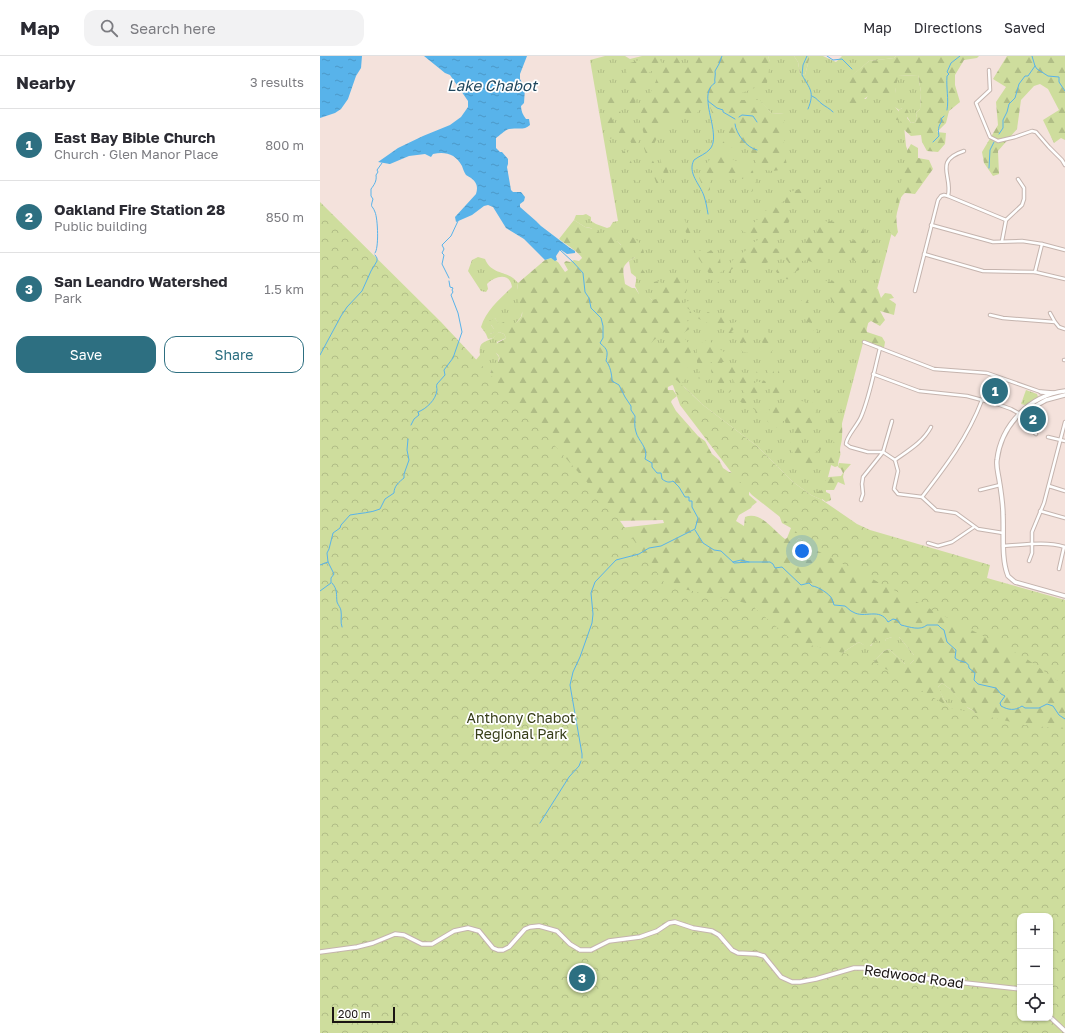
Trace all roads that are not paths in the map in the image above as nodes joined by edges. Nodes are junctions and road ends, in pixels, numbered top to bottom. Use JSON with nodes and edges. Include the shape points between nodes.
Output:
{"nodes":[{"id":1,"x":989,"y":70,"type":"dead end"},
{"id":2,"x":964,"y":150,"type":"dead end"},
{"id":3,"x":1065,"y":166,"type":"edge"},
{"id":4,"x":1018,"y":179,"type":"dead end"},
{"id":5,"x":948,"y":196,"type":"junction"},
{"id":6,"x":1006,"y":220,"type":"junction"},
{"id":7,"x":931,"y":225,"type":"junction"},
{"id":8,"x":1002,"y":241,"type":"junction"},
{"id":9,"x":1042,"y":244,"type":"junction"},
{"id":10,"x":1065,"y":250,"type":"edge"},
{"id":11,"x":924,"y":254,"type":"junction"},
{"id":12,"x":1035,"y":272,"type":"junction"},
{"id":13,"x":1065,"y":279,"type":"edge"},
{"id":14,"x":915,"y":291,"type":"dead end"},
{"id":15,"x":1050,"y":312,"type":"dead end"},
{"id":16,"x":990,"y":315,"type":"dead end"},
{"id":17,"x":1055,"y":322,"type":"junction"},
{"id":18,"x":1065,"y":329,"type":"edge"},
{"id":19,"x":864,"y":342,"type":"dead end"},
{"id":20,"x":880,"y":348,"type":"junction"},
{"id":21,"x":873,"y":374,"type":"junction"},
{"id":22,"x":1065,"y":391,"type":"edge"},
{"id":23,"x":1041,"y":392,"type":"junction"},
{"id":24,"x":1054,"y":393,"type":"junction"},
{"id":25,"x":1065,"y":395,"type":"edge"},
{"id":26,"x":1046,"y":398,"type":"junction"},
{"id":27,"x":982,"y":400,"type":"junction"},
{"id":28,"x":1020,"y":414,"type":"junction"},
{"id":29,"x":892,"y":421,"type":"dead end"},
{"id":30,"x":1065,"y":422,"type":"edge"},
{"id":31,"x":931,"y":427,"type":"dead end"},
{"id":32,"x":1036,"y":434,"type":"dead end"},
{"id":33,"x":1048,"y":437,"type":"dead end"},
{"id":34,"x":1060,"y":440,"type":"junction"},
{"id":35,"x":1065,"y":441,"type":"edge"},
{"id":36,"x":883,"y":452,"type":"junction"},
{"id":37,"x":895,"y":460,"type":"junction"},
{"id":38,"x":1000,"y":485,"type":"junction"},
{"id":39,"x":1048,"y":486,"type":"junction"},
{"id":40,"x":980,"y":490,"type":"dead end"},
{"id":41,"x":1065,"y":490,"type":"edge"},
{"id":42,"x":922,"y":497,"type":"junction"},
{"id":43,"x":861,"y":500,"type":"dead end"},
{"id":44,"x":1040,"y":511,"type":"junction"},
{"id":45,"x":1065,"y":518,"type":"edge"},
{"id":46,"x":974,"y":527,"type":"junction"},
{"id":47,"x":1003,"y":533,"type":"junction"},
{"id":48,"x":928,"y":543,"type":"dead end"},
{"id":49,"x":1031,"y":545,"type":"junction"},
{"id":50,"x":1003,"y":546,"type":"junction"},
{"id":51,"x":1065,"y":547,"type":"edge"},
{"id":52,"x":1030,"y":560,"type":"dead end"},
{"id":53,"x":1059,"y":569,"type":"dead end"},
{"id":54,"x":1065,"y":596,"type":"edge"},
{"id":55,"x":320,"y":952,"type":"edge"},
{"id":56,"x":1017,"y":989,"type":"edge"},
{"id":57,"x":1053,"y":1021,"type":"edge"},
{"id":58,"x":1065,"y":1031,"type":"edge"}],
"edges":[{"from":1,"to":3,"type":"street","via":[[990,90],[976,103],[990,137],[998,141],[1036,132]]},
{"from":2,"to":5,"type":"street","via":[[952,157],[946,166],[950,187]]},
{"from":4,"to":6,"type":"street","via":[[1024,188],[1024,199],[1022,205]]},
{"from":5,"to":6,"type":"street"},
{"from":5,"to":7,"type":"street","via":[[941,196],[938,200]]},
{"from":6,"to":8,"type":"street"},
{"from":7,"to":8,"type":"street","via":[[993,242]]},
{"from":7,"to":11,"type":"street"},
{"from":8,"to":9,"type":"street"},
{"from":9,"to":10,"type":"street"},
{"from":9,"to":12,"type":"street"},
{"from":11,"to":12,"type":"street","via":[[983,271]]},
{"from":11,"to":14,"type":"street"},
{"from":12,"to":13,"type":"street"},
{"from":15,"to":17,"type":"street"},
{"from":16,"to":17,"type":"street"},
{"from":17,"to":18,"type":"street"},
{"from":19,"to":20,"type":"street"},
{"from":20,"to":21,"type":"street"},
{"from":20,"to":23,"type":"street","via":[[934,369],[986,373]]},
{"from":21,"to":27,"type":"street","via":[[919,391]]},
{"from":21,"to":36,"type":"street","via":[[858,425],[846,439],[846,444],[868,452]]},
{"from":22,"to":24,"type":"main road"},
{"from":23,"to":24,"type":"main road"},
{"from":23,"to":26,"type":"street"},
{"from":24,"to":26,"type":"main road"},
{"from":25,"to":26,"type":"main road"},
{"from":26,"to":28,"type":"main road","via":[[1029,405]]},
{"from":27,"to":28,"type":"street"},
{"from":27,"to":42,"type":"street","via":[[970,430],[959,448]]},
{"from":28,"to":32,"type":"street"},
{"from":28,"to":38,"type":"main road","via":[[1010,424],[1000,448],[997,462]]},
{"from":29,"to":36,"type":"street"},
{"from":30,"to":34,"type":"street"},
{"from":31,"to":37,"type":"street","via":[[916,446]]},
{"from":33,"to":34,"type":"street"},
{"from":34,"to":35,"type":"street"},
{"from":34,"to":39,"type":"street"},
{"from":36,"to":37,"type":"street"},
{"from":36,"to":43,"type":"street","via":[[863,477]]},
{"from":37,"to":42,"type":"street","via":[[898,471],[894,486],[896,492],[901,495]]},
{"from":38,"to":40,"type":"street"},
{"from":38,"to":47,"type":"main road"},
{"from":39,"to":41,"type":"street"},
{"from":39,"to":44,"type":"street"},
{"from":42,"to":46,"type":"street","via":[[936,510],[963,516]]},
{"from":44,"to":45,"type":"street"},
{"from":44,"to":49,"type":"street","via":[[1032,532]]},
{"from":46,"to":47,"type":"street"},
{"from":46,"to":48,"type":"street","via":[[952,542],[938,546]]},
{"from":47,"to":50,"type":"main road"},
{"from":49,"to":50,"type":"street"},
{"from":49,"to":51,"type":"street","via":[[1056,544]]},
{"from":49,"to":52,"type":"street"},
{"from":50,"to":54,"type":"main road","via":[[1006,574],[1009,578]]},
{"from":51,"to":53,"type":"street"},
{"from":55,"to":56,"type":"main road","name":"Redwood Road","via":[[373,943],[394,934],[404,935],[422,944],[432,944],[454,931],[468,928],[479,931],[493,948],[503,950],[509,948],[525,929],[539,926],[557,931],[575,948],[591,950],[609,941],[628,940],[650,934],[669,923],[676,922],[715,932],[738,953],[764,956],[781,976],[792,982],[863,968],[914,974],[929,979]]},
{"from":57,"to":58,"type":"main road"}]}
